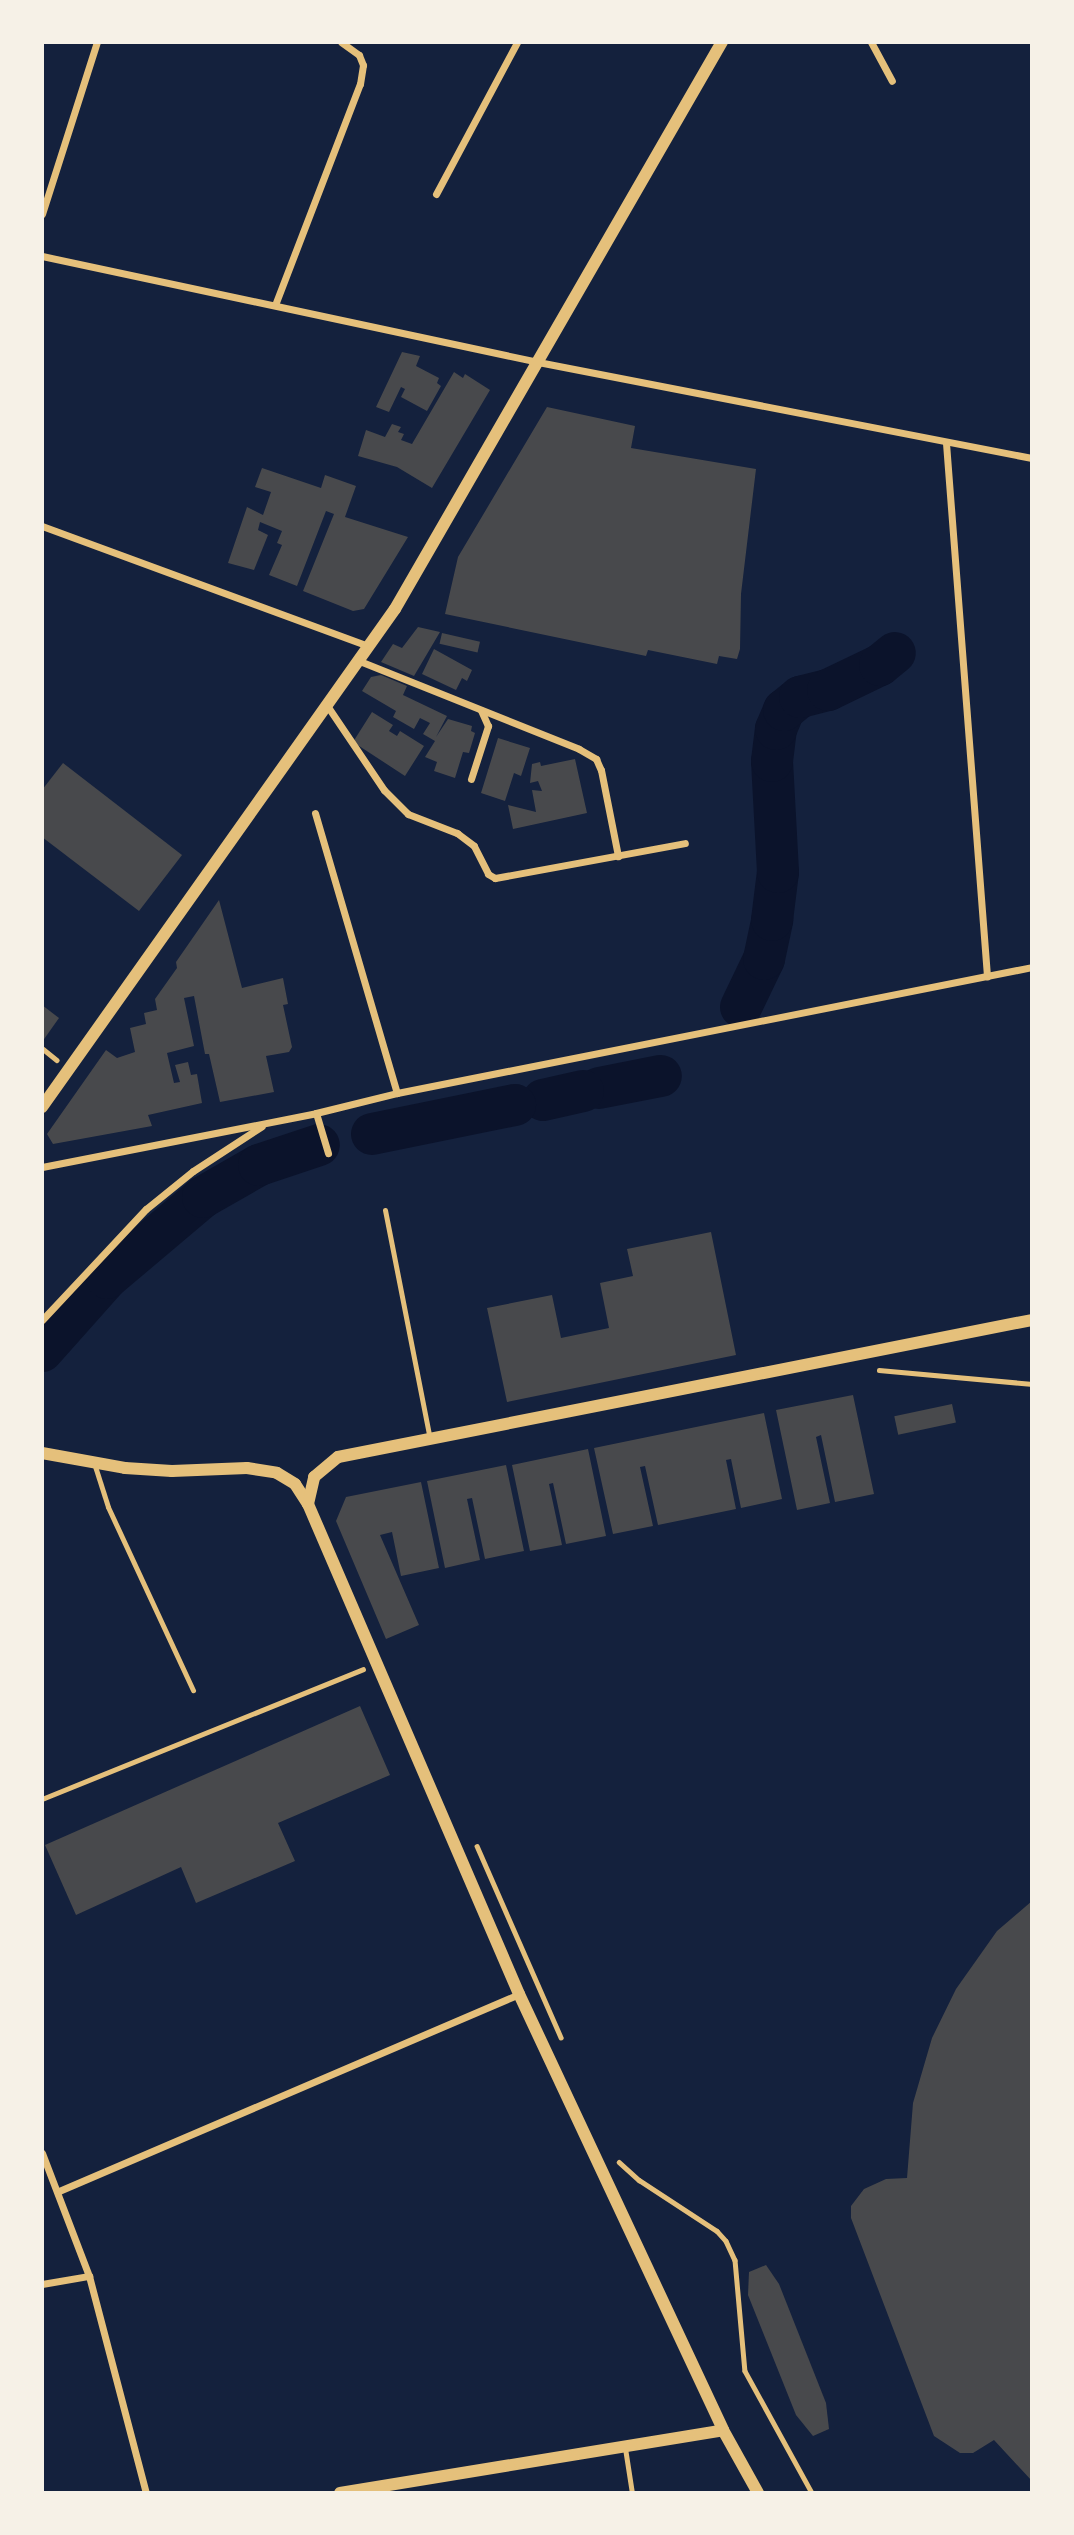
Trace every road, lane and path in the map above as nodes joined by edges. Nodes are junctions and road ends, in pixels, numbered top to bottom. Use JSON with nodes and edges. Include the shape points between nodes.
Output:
{"nodes":[{"id":1,"x":97,"y":42,"type":"edge"},
{"id":2,"x":341,"y":42,"type":"edge"},
{"id":3,"x":517,"y":42,"type":"edge"},
{"id":4,"x":722,"y":42,"type":"edge"},
{"id":5,"x":871,"y":42,"type":"edge"},
{"id":6,"x":892,"y":81,"type":"dead end"},
{"id":7,"x":436,"y":194,"type":"dead end"},
{"id":8,"x":42,"y":214,"type":"edge"},
{"id":9,"x":42,"y":256,"type":"edge"},
{"id":10,"x":275,"y":306,"type":"junction"},
{"id":11,"x":538,"y":362,"type":"junction"},
{"id":12,"x":946,"y":443,"type":"junction"},
{"id":13,"x":1032,"y":458,"type":"edge"},
{"id":14,"x":42,"y":526,"type":"edge"},
{"id":15,"x":368,"y":646,"type":"junction"},
{"id":16,"x":357,"y":660,"type":"junction"},
{"id":17,"x":326,"y":703,"type":"junction"},
{"id":18,"x":481,"y":710,"type":"junction"},
{"id":19,"x":471,"y":779,"type":"dead end"},
{"id":20,"x":315,"y":813,"type":"dead end"},
{"id":21,"x":685,"y":843,"type":"dead end"},
{"id":22,"x":618,"y":856,"type":"junction"},
{"id":23,"x":1032,"y":967,"type":"edge"},
{"id":24,"x":987,"y":976,"type":"junction"},
{"id":25,"x":397,"y":1093,"type":"junction"},
{"id":26,"x":42,"y":1107,"type":"edge"},
{"id":27,"x":316,"y":1113,"type":"junction"},
{"id":28,"x":266,"y":1124,"type":"junction"},
{"id":29,"x":328,"y":1153,"type":"dead end"},
{"id":30,"x":42,"y":1167,"type":"edge"},
{"id":31,"x":385,"y":1210,"type":"dead end"},
{"id":32,"x":42,"y":1320,"type":"edge"},
{"id":33,"x":1032,"y":1320,"type":"edge"},
{"id":34,"x":871,"y":1372,"type":"dead end"},
{"id":35,"x":1032,"y":1384,"type":"edge"},
{"id":36,"x":430,"y":1439,"type":"junction"},
{"id":37,"x":42,"y":1454,"type":"edge"},
{"id":38,"x":94,"y":1463,"type":"junction"},
{"id":39,"x":309,"y":1504,"type":"junction"},
{"id":40,"x":377,"y":1664,"type":"junction"},
{"id":41,"x":193,"y":1690,"type":"dead end"},
{"id":42,"x":42,"y":1799,"type":"edge"},
{"id":43,"x":475,"y":1841,"type":"dead end"},
{"id":44,"x":519,"y":1994,"type":"junction"},
{"id":45,"x":564,"y":2044,"type":"dead end"},
{"id":46,"x":42,"y":2153,"type":"edge"},
{"id":47,"x":616,"y":2158,"type":"dead end"},
{"id":48,"x":59,"y":2191,"type":"junction"},
{"id":49,"x":89,"y":2276,"type":"junction"},
{"id":50,"x":42,"y":2284,"type":"edge"},
{"id":51,"x":723,"y":2430,"type":"junction"},
{"id":52,"x":625,"y":2448,"type":"junction"},
{"id":53,"x":146,"y":2493,"type":"edge"},
{"id":54,"x":341,"y":2493,"type":"edge"},
{"id":55,"x":632,"y":2493,"type":"edge"},
{"id":56,"x":758,"y":2493,"type":"edge"},
{"id":57,"x":812,"y":2493,"type":"edge"}],
"edges":[{"from":1,"to":8,"type":"street"},
{"from":2,"to":10,"type":"street","via":[[359,55],[363,65],[360,84]]},
{"from":3,"to":7,"type":"street"},
{"from":4,"to":11,"type":"street"},
{"from":5,"to":6,"type":"street"},
{"from":9,"to":10,"type":"street"},
{"from":10,"to":11,"type":"street"},
{"from":11,"to":12,"type":"street"},
{"from":11,"to":15,"type":"street","via":[[405,593]]},
{"from":12,"to":13,"type":"street"},
{"from":12,"to":24,"type":"street"},
{"from":14,"to":15,"type":"street"},
{"from":15,"to":16,"type":"street"},
{"from":16,"to":17,"type":"street"},
{"from":16,"to":18,"type":"street"},
{"from":17,"to":22,"type":"street","via":[[384,790],[408,814],[457,833],[474,846],[488,874],[495,878]]},
{"from":17,"to":26,"type":"street"},
{"from":18,"to":19,"type":"street","via":[[488,726]]},
{"from":18,"to":22,"type":"street","via":[[596,759]]},
{"from":20,"to":25,"type":"street"},
{"from":21,"to":22,"type":"street"},
{"from":23,"to":24,"type":"street"},
{"from":24,"to":25,"type":"street"},
{"from":25,"to":27,"type":"street"},
{"from":27,"to":28,"type":"street"},
{"from":27,"to":29,"type":"street"},
{"from":28,"to":30,"type":"street"},
{"from":28,"to":32,"type":"street","via":[[193,1171],[146,1209]]},
{"from":31,"to":36,"type":"lane"},
{"from":33,"to":36,"type":"street"},
{"from":34,"to":35,"type":"path"},
{"from":36,"to":39,"type":"street","via":[[338,1457],[314,1477]]},
{"from":37,"to":38,"type":"street"},
{"from":38,"to":39,"type":"street","via":[[172,1471],[247,1468],[277,1473],[295,1484]]},
{"from":38,"to":41,"type":"lane","via":[[108,1507]]},
{"from":39,"to":40,"type":"street"},
{"from":40,"to":42,"type":"path"},
{"from":40,"to":44,"type":"street"},
{"from":43,"to":45,"type":"path"},
{"from":44,"to":48,"type":"street"},
{"from":44,"to":51,"type":"street"},
{"from":46,"to":48,"type":"street"},
{"from":47,"to":57,"type":"path","via":[[639,2180],[726,2241],[735,2260],[746,2371]]},
{"from":48,"to":49,"type":"street"},
{"from":49,"to":50,"type":"street"},
{"from":49,"to":53,"type":"street"},
{"from":51,"to":52,"type":"street"},
{"from":51,"to":56,"type":"street"},
{"from":52,"to":54,"type":"street"},
{"from":52,"to":55,"type":"lane"}]}
